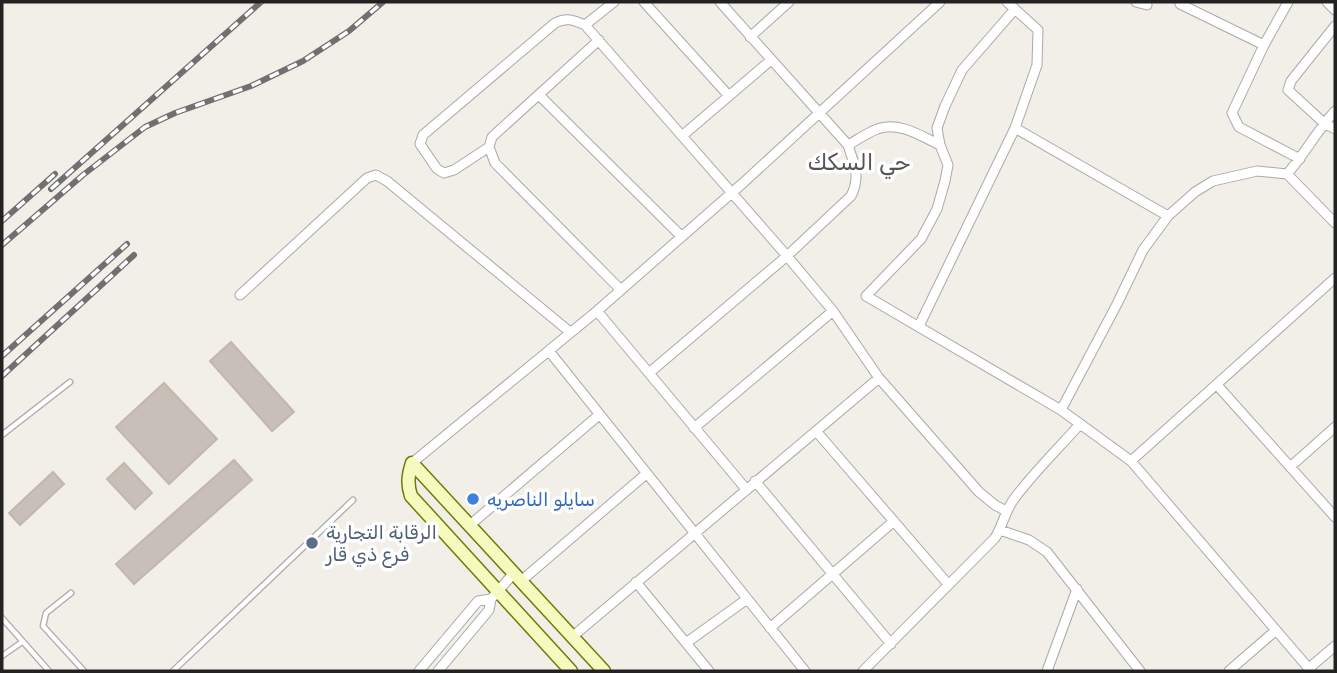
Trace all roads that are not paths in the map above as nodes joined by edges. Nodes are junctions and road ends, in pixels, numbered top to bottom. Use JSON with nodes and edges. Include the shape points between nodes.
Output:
{"nodes":[{"id":1,"x":614,"y":2,"type":"edge"},
{"id":2,"x":644,"y":2,"type":"edge"},
{"id":3,"x":735,"y":2,"type":"edge"},
{"id":4,"x":789,"y":2,"type":"edge"},
{"id":5,"x":940,"y":2,"type":"edge"},
{"id":6,"x":1007,"y":2,"type":"edge"},
{"id":7,"x":1136,"y":2,"type":"edge"},
{"id":8,"x":1288,"y":2,"type":"edge"},
{"id":9,"x":1327,"y":2,"type":"edge"},
{"id":10,"x":1180,"y":4,"type":"dead end"},
{"id":11,"x":723,"y":5,"type":"edge"},
{"id":12,"x":1147,"y":5,"type":"dead end"},
{"id":13,"x":1015,"y":9,"type":"junction"},
{"id":14,"x":1335,"y":10,"type":"edge"},
{"id":15,"x":585,"y":25,"type":"junction"},
{"id":16,"x":1335,"y":26,"type":"edge"},
{"id":17,"x":750,"y":37,"type":"junction"},
{"id":18,"x":598,"y":40,"type":"junction"},
{"id":19,"x":1264,"y":45,"type":"junction"},
{"id":20,"x":771,"y":60,"type":"junction"},
{"id":21,"x":539,"y":94,"type":"junction"},
{"id":22,"x":729,"y":96,"type":"junction"},
{"id":23,"x":1335,"y":111,"type":"edge"},
{"id":24,"x":818,"y":114,"type":"junction"},
{"id":25,"x":1324,"y":122,"type":"junction"},
{"id":26,"x":1015,"y":128,"type":"junction"},
{"id":27,"x":1335,"y":130,"type":"edge"},
{"id":28,"x":682,"y":136,"type":"junction"},
{"id":29,"x":848,"y":145,"type":"junction"},
{"id":30,"x":940,"y":145,"type":"junction"},
{"id":31,"x":489,"y":147,"type":"junction"},
{"id":32,"x":1300,"y":159,"type":"junction"},
{"id":33,"x":1287,"y":174,"type":"junction"},
{"id":34,"x":732,"y":193,"type":"junction"},
{"id":35,"x":1168,"y":216,"type":"junction"},
{"id":36,"x":1335,"y":223,"type":"edge"},
{"id":37,"x":681,"y":236,"type":"junction"},
{"id":38,"x":787,"y":256,"type":"junction"},
{"id":39,"x":1335,"y":278,"type":"edge"},
{"id":40,"x":620,"y":289,"type":"junction"},
{"id":41,"x":240,"y":295,"type":"dead end"},
{"id":42,"x":597,"y":310,"type":"junction"},
{"id":43,"x":833,"y":311,"type":"junction"},
{"id":44,"x":919,"y":327,"type":"junction"},
{"id":45,"x":570,"y":332,"type":"junction"},
{"id":46,"x":549,"y":351,"type":"junction"},
{"id":47,"x":649,"y":373,"type":"junction"},
{"id":48,"x":879,"y":378,"type":"junction"},
{"id":49,"x":70,"y":382,"type":"dead end"},
{"id":50,"x":1217,"y":385,"type":"junction"},
{"id":51,"x":1061,"y":410,"type":"junction"},
{"id":52,"x":598,"y":415,"type":"junction"},
{"id":53,"x":1080,"y":424,"type":"junction"},
{"id":54,"x":1335,"y":427,"type":"edge"},
{"id":55,"x":694,"y":428,"type":"junction"},
{"id":56,"x":816,"y":431,"type":"junction"},
{"id":57,"x":2,"y":435,"type":"edge"},
{"id":58,"x":1131,"y":461,"type":"junction"},
{"id":59,"x":412,"y":463,"type":"junction"},
{"id":60,"x":1290,"y":467,"type":"junction"},
{"id":61,"x":646,"y":474,"type":"junction"},
{"id":62,"x":755,"y":481,"type":"junction"},
{"id":63,"x":746,"y":489,"type":"junction"},
{"id":64,"x":354,"y":500,"type":"dead end"},
{"id":65,"x":1006,"y":512,"type":"junction"},
{"id":66,"x":1335,"y":517,"type":"edge"},
{"id":67,"x":894,"y":521,"type":"junction"},
{"id":68,"x":470,"y":525,"type":"junction"},
{"id":69,"x":1000,"y":530,"type":"junction"},
{"id":70,"x":694,"y":534,"type":"junction"},
{"id":71,"x":833,"y":575,"type":"junction"},
{"id":72,"x":517,"y":577,"type":"junction"},
{"id":73,"x":636,"y":582,"type":"junction"},
{"id":74,"x":948,"y":584,"type":"junction"},
{"id":75,"x":1077,"y":589,"type":"junction"},
{"id":76,"x":71,"y":593,"type":"dead end"},
{"id":77,"x":494,"y":595,"type":"junction"},
{"id":78,"x":747,"y":599,"type":"junction"},
{"id":79,"x":2,"y":618,"type":"edge"},
{"id":80,"x":770,"y":628,"type":"junction"},
{"id":81,"x":1275,"y":631,"type":"junction"},
{"id":82,"x":572,"y":637,"type":"junction"},
{"id":83,"x":22,"y":642,"type":"junction"},
{"id":84,"x":685,"y":643,"type":"junction"},
{"id":85,"x":891,"y":645,"type":"junction"},
{"id":86,"x":1335,"y":646,"type":"edge"},
{"id":87,"x":2,"y":656,"type":"edge"},
{"id":88,"x":1309,"y":670,"type":"edge"},
{"id":89,"x":49,"y":671,"type":"edge"},
{"id":90,"x":84,"y":671,"type":"edge"},
{"id":91,"x":173,"y":671,"type":"edge"},
{"id":92,"x":419,"y":671,"type":"edge"},
{"id":93,"x":438,"y":671,"type":"edge"},
{"id":94,"x":571,"y":671,"type":"edge"},
{"id":95,"x":604,"y":671,"type":"edge"},
{"id":96,"x":709,"y":671,"type":"edge"},
{"id":97,"x":805,"y":671,"type":"edge"},
{"id":98,"x":863,"y":671,"type":"edge"},
{"id":99,"x":1047,"y":671,"type":"edge"},
{"id":100,"x":1140,"y":671,"type":"edge"},
{"id":101,"x":1229,"y":671,"type":"edge"}],
"edges":[{"from":1,"to":15,"type":"street"},
{"from":2,"to":22,"type":"street"},
{"from":3,"to":11,"type":"street"},
{"from":4,"to":17,"type":"street"},
{"from":5,"to":24,"type":"street"},
{"from":6,"to":13,"type":"street"},
{"from":7,"to":12,"type":"street"},
{"from":8,"to":19,"type":"street"},
{"from":9,"to":14,"type":"street"},
{"from":10,"to":19,"type":"street"},
{"from":11,"to":17,"type":"street"},
{"from":13,"to":26,"type":"street","via":[[1038,30],[1037,65]]},
{"from":13,"to":30,"type":"street","via":[[962,70],[937,128]]},
{"from":15,"to":18,"type":"street"},
{"from":15,"to":31,"type":"street","via":[[562,19],[555,23],[423,135],[420,144],[444,173]]},
{"from":16,"to":25,"type":"street","via":[[1288,90]]},
{"from":17,"to":20,"type":"street"},
{"from":18,"to":21,"type":"street"},
{"from":18,"to":28,"type":"street"},
{"from":19,"to":32,"type":"street","via":[[1232,113],[1238,127]]},
{"from":20,"to":22,"type":"street"},
{"from":20,"to":24,"type":"street"},
{"from":21,"to":31,"type":"street","via":[[492,137]]},
{"from":21,"to":37,"type":"street"},
{"from":22,"to":28,"type":"street"},
{"from":23,"to":25,"type":"street"},
{"from":24,"to":29,"type":"street"},
{"from":24,"to":34,"type":"street"},
{"from":25,"to":27,"type":"street"},
{"from":25,"to":32,"type":"street"},
{"from":26,"to":35,"type":"street"},
{"from":26,"to":44,"type":"street"},
{"from":28,"to":34,"type":"street"},
{"from":29,"to":30,"type":"street","via":[[879,128],[899,127]]},
{"from":29,"to":38,"type":"street","via":[[857,175],[851,196]]},
{"from":30,"to":44,"type":"street","via":[[948,166],[937,209],[920,239],[866,296]]},
{"from":31,"to":40,"type":"street","via":[[495,163]]},
{"from":32,"to":33,"type":"street"},
{"from":33,"to":35,"type":"street","via":[[1257,171],[1213,181]]},
{"from":33,"to":36,"type":"street"},
{"from":34,"to":37,"type":"street"},
{"from":34,"to":38,"type":"street"},
{"from":35,"to":51,"type":"street","via":[[1143,250]]},
{"from":37,"to":40,"type":"street"},
{"from":38,"to":43,"type":"street"},
{"from":38,"to":47,"type":"street"},
{"from":39,"to":50,"type":"street"},
{"from":40,"to":42,"type":"street"},
{"from":41,"to":45,"type":"street","via":[[367,178],[376,175]]},
{"from":42,"to":45,"type":"street"},
{"from":42,"to":47,"type":"street"},
{"from":43,"to":48,"type":"street"},
{"from":43,"to":55,"type":"street"},
{"from":44,"to":51,"type":"street"},
{"from":45,"to":46,"type":"street"},
{"from":46,"to":52,"type":"street"},
{"from":46,"to":59,"type":"street"},
{"from":47,"to":55,"type":"street"},
{"from":48,"to":56,"type":"street"},
{"from":48,"to":65,"type":"street","via":[[979,492]]},
{"from":49,"to":57,"type":"lane"},
{"from":50,"to":58,"type":"street"},
{"from":50,"to":60,"type":"street"},
{"from":51,"to":53,"type":"street"},
{"from":52,"to":61,"type":"street"},
{"from":52,"to":68,"type":"street"},
{"from":53,"to":58,"type":"street"},
{"from":53,"to":65,"type":"street"},
{"from":54,"to":60,"type":"street"},
{"from":55,"to":63,"type":"street"},
{"from":56,"to":62,"type":"street"},
{"from":56,"to":67,"type":"street"},
{"from":58,"to":81,"type":"street"},
{"from":59,"to":68,"type":"street"},
{"from":59,"to":77,"type":"street","via":[[411,496]]},
{"from":60,"to":66,"type":"street"},
{"from":61,"to":70,"type":"street"},
{"from":61,"to":72,"type":"street"},
{"from":62,"to":63,"type":"street"},
{"from":62,"to":71,"type":"street"},
{"from":63,"to":70,"type":"street"},
{"from":64,"to":91,"type":"lane"},
{"from":65,"to":69,"type":"street"},
{"from":67,"to":71,"type":"street"},
{"from":67,"to":74,"type":"street"},
{"from":68,"to":72,"type":"street"},
{"from":69,"to":74,"type":"street"},
{"from":69,"to":75,"type":"street","via":[[1038,545]]},
{"from":70,"to":73,"type":"street"},
{"from":70,"to":78,"type":"street"},
{"from":71,"to":80,"type":"street"},
{"from":71,"to":85,"type":"street"},
{"from":72,"to":77,"type":"street"},
{"from":72,"to":82,"type":"street"},
{"from":73,"to":82,"type":"street"},
{"from":73,"to":84,"type":"street"},
{"from":74,"to":85,"type":"street"},
{"from":75,"to":99,"type":"street"},
{"from":75,"to":100,"type":"street"},
{"from":76,"to":90,"type":"lane","via":[[46,613],[43,626]]},
{"from":77,"to":92,"type":"street","via":[[478,601]]},
{"from":77,"to":93,"type":"street","via":[[489,610]]},
{"from":77,"to":94,"type":"street"},
{"from":78,"to":80,"type":"street"},
{"from":78,"to":84,"type":"street"},
{"from":79,"to":83,"type":"lane"},
{"from":80,"to":97,"type":"street"},
{"from":81,"to":88,"type":"street"},
{"from":81,"to":101,"type":"street"},
{"from":82,"to":95,"type":"street"},
{"from":83,"to":87,"type":"lane"},
{"from":83,"to":89,"type":"lane"},
{"from":84,"to":96,"type":"street"},
{"from":85,"to":98,"type":"street"},
{"from":86,"to":88,"type":"street"}]}
